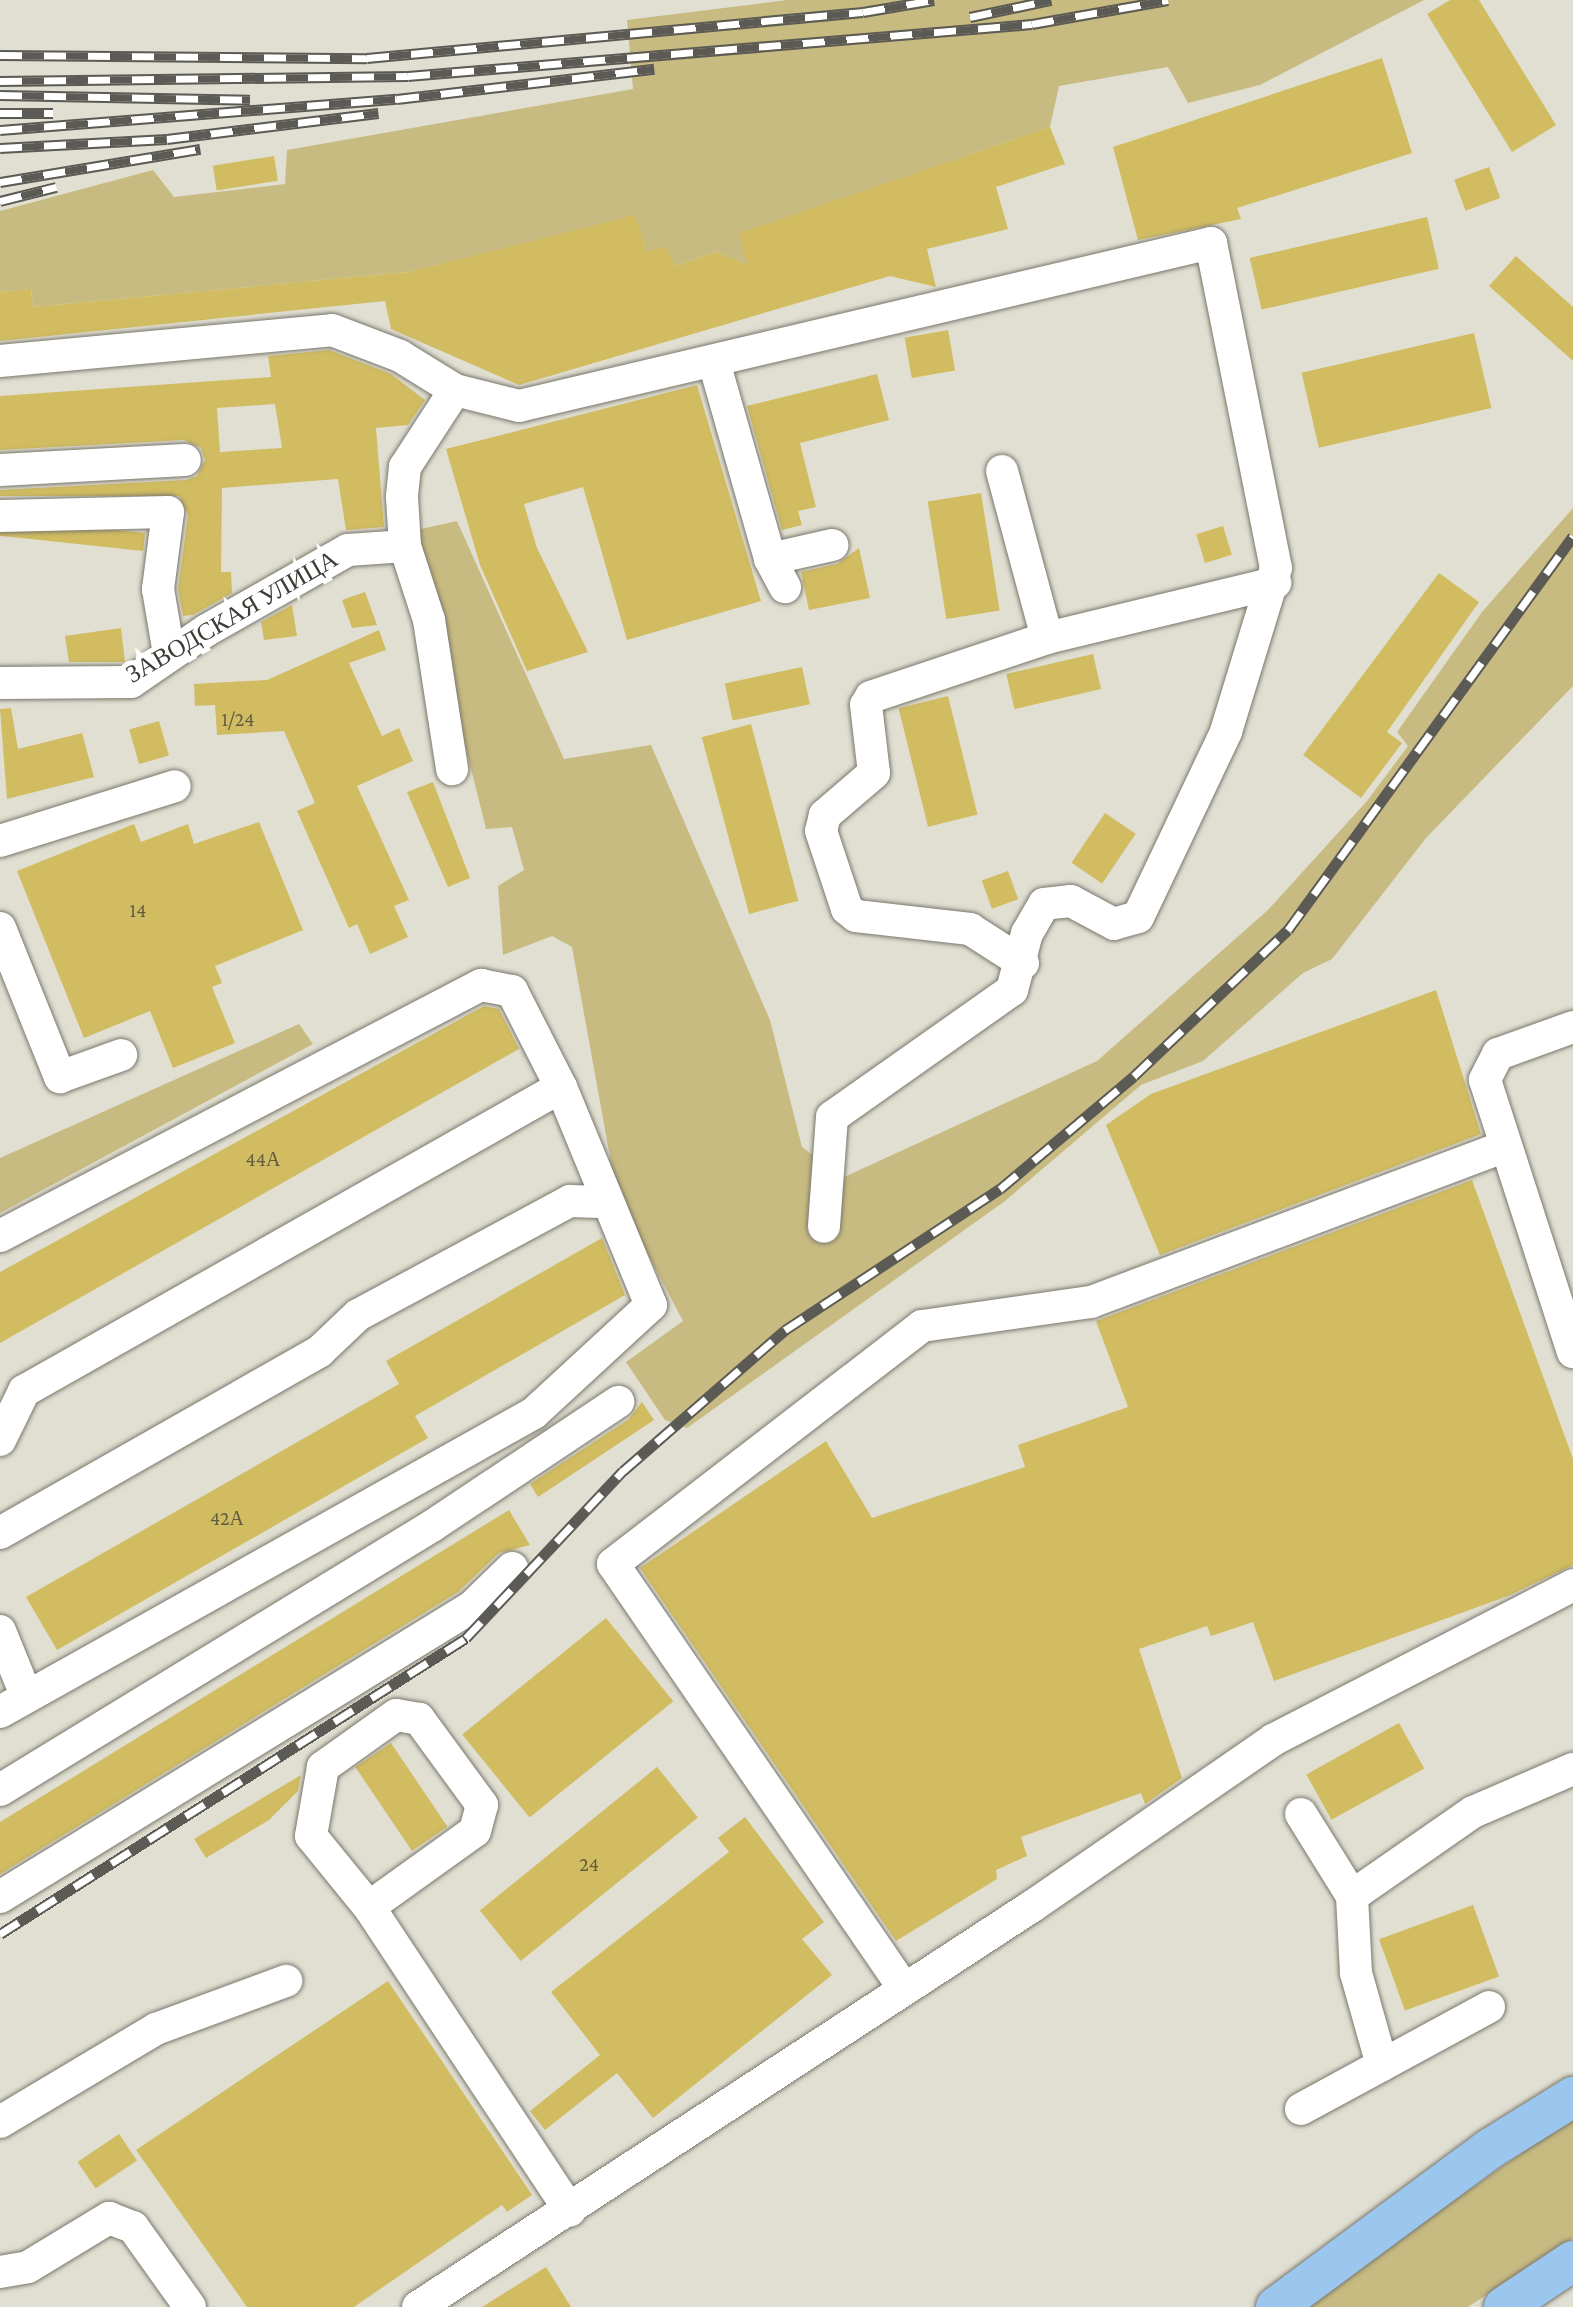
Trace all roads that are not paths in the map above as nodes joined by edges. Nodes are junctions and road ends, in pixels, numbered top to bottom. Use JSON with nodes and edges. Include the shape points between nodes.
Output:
{"nodes":[{"id":1,"x":0,"y":360,"type":"edge"},
{"id":2,"x":714,"y":362,"type":"junction"},
{"id":3,"x":455,"y":390,"type":"junction"},
{"id":4,"x":185,"y":460,"type":"dead end"},
{"id":5,"x":0,"y":470,"type":"edge"},
{"id":6,"x":1002,"y":471,"type":"dead end"},
{"id":7,"x":0,"y":516,"type":"edge"},
{"id":8,"x":832,"y":545,"type":"dead end"},
{"id":9,"x":405,"y":546,"type":"junction"},
{"id":10,"x":1275,"y":583,"type":"junction"},
{"id":11,"x":1047,"y":638,"type":"junction"},
{"id":12,"x":169,"y":654,"type":"junction"},
{"id":13,"x":0,"y":683,"type":"edge"},
{"id":14,"x":452,"y":769,"type":"dead end"},
{"id":15,"x":175,"y":786,"type":"dead end"},
{"id":16,"x":0,"y":842,"type":"edge"},
{"id":17,"x":0,"y":928,"type":"edge"},
{"id":18,"x":1024,"y":963,"type":"junction"},
{"id":19,"x":1573,"y":1027,"type":"edge"},
{"id":20,"x":121,"y":1055,"type":"dead end"},
{"id":21,"x":561,"y":1087,"type":"junction"},
{"id":22,"x":1506,"y":1146,"type":"junction"},
{"id":23,"x":607,"y":1202,"type":"junction"},
{"id":24,"x":824,"y":1228,"type":"dead end"},
{"id":25,"x":0,"y":1236,"type":"edge"},
{"id":26,"x":1573,"y":1352,"type":"edge"},
{"id":27,"x":618,"y":1402,"type":"dead end"},
{"id":28,"x":5,"y":1415,"type":"edge"},
{"id":29,"x":0,"y":1533,"type":"edge"},
{"id":30,"x":512,"y":1568,"type":"dead end"},
{"id":31,"x":1573,"y":1585,"type":"edge"},
{"id":32,"x":0,"y":1631,"type":"edge"},
{"id":33,"x":13,"y":1703,"type":"edge"},
{"id":34,"x":1573,"y":1769,"type":"edge"},
{"id":35,"x":0,"y":1790,"type":"edge"},
{"id":36,"x":1301,"y":1814,"type":"dead end"},
{"id":37,"x":1352,"y":1896,"type":"junction"},
{"id":38,"x":0,"y":1898,"type":"edge"},
{"id":39,"x":369,"y":1907,"type":"junction"},
{"id":40,"x":286,"y":1981,"type":"dead end"},
{"id":41,"x":902,"y":1987,"type":"junction"},
{"id":42,"x":1490,"y":2008,"type":"dead end"},
{"id":43,"x":1382,"y":2065,"type":"junction"},
{"id":44,"x":1573,"y":2097,"type":"edge"},
{"id":45,"x":1300,"y":2109,"type":"dead end"},
{"id":46,"x":0,"y":2122,"type":"edge"},
{"id":47,"x":570,"y":2211,"type":"junction"},
{"id":48,"x":1573,"y":2261,"type":"edge"},
{"id":49,"x":0,"y":2272,"type":"edge"},
{"id":50,"x":190,"y":2307,"type":"edge"},
{"id":51,"x":418,"y":2307,"type":"edge"},
{"id":52,"x":1276,"y":2307,"type":"edge"},
{"id":53,"x":1504,"y":2307,"type":"edge"}],
"edges":[{"from":1,"to":3,"type":"street","via":[[332,330],[400,356]]},
{"from":2,"to":3,"type":"street","via":[[518,406]]},
{"from":2,"to":8,"type":"street","via":[[777,573]]},
{"from":2,"to":10,"type":"street","via":[[1210,243]]},
{"from":3,"to":9,"type":"street","via":[[405,467]]},
{"from":4,"to":5,"type":"street"},
{"from":6,"to":11,"type":"street"},
{"from":7,"to":12,"type":"street","via":[[168,512],[158,588]]},
{"from":9,"to":12,"type":"street","name":"ЗАВОДСКАЯ УЛИЦА","via":[[348,550]]},
{"from":9,"to":14,"type":"street","via":[[429,620]]},
{"from":10,"to":11,"type":"street"},
{"from":10,"to":18,"type":"street","via":[[1226,732],[1138,917],[1114,924],[1072,901],[1044,904],[1027,933]]},
{"from":11,"to":18,"type":"street","via":[[871,697],[866,705],[874,773],[825,815],[821,831],[847,909],[856,916],[970,929]]},
{"from":12,"to":13,"type":"street","name":"ЗАВОДСКАЯ УЛИЦА","via":[[131,682]]},
{"from":15,"to":16,"type":"street"},
{"from":17,"to":20,"type":"street","via":[[60,1077]]},
{"from":18,"to":24,"type":"street","via":[[1012,990],[832,1117]]},
{"from":19,"to":22,"type":"street","via":[[1498,1054],[1485,1080]]},
{"from":21,"to":23,"type":"street"},
{"from":21,"to":25,"type":"street","via":[[512,992],[481,985]]},
{"from":21,"to":28,"type":"street","via":[[24,1391]]},
{"from":22,"to":26,"type":"street"},
{"from":22,"to":41,"type":"street","via":[[1091,1302],[922,1326],[613,1564]]},
{"from":23,"to":29,"type":"street","via":[[570,1201],[358,1315],[320,1352]]},
{"from":23,"to":33,"type":"street","via":[[652,1306],[534,1413]]},
{"from":27,"to":35,"type":"street","via":[[432,1526]]},
{"from":30,"to":38,"type":"street","via":[[472,1607]]},
{"from":31,"to":41,"type":"street","via":[[1273,1740],[1031,1908]]},
{"from":32,"to":33,"type":"street"},
{"from":34,"to":37,"type":"street","via":[[1473,1812]]},
{"from":36,"to":37,"type":"street"},
{"from":37,"to":43,"type":"street","via":[[1356,1973]]},
{"from":39,"to":39,"type":"street","via":[[475,1831],[482,1805],[420,1719],[396,1715],[323,1767],[311,1836]]},
{"from":39,"to":47,"type":"street"},
{"from":40,"to":46,"type":"street","via":[[156,2028]]},
{"from":41,"to":47,"type":"street"},
{"from":42,"to":43,"type":"street"},
{"from":43,"to":45,"type":"street"},
{"from":44,"to":52,"type":"main road","via":[[1491,2148]]},
{"from":47,"to":51,"type":"street"},
{"from":48,"to":53,"type":"main road"},
{"from":49,"to":50,"type":"street","via":[[28,2267],[109,2218],[133,2227]]}]}
